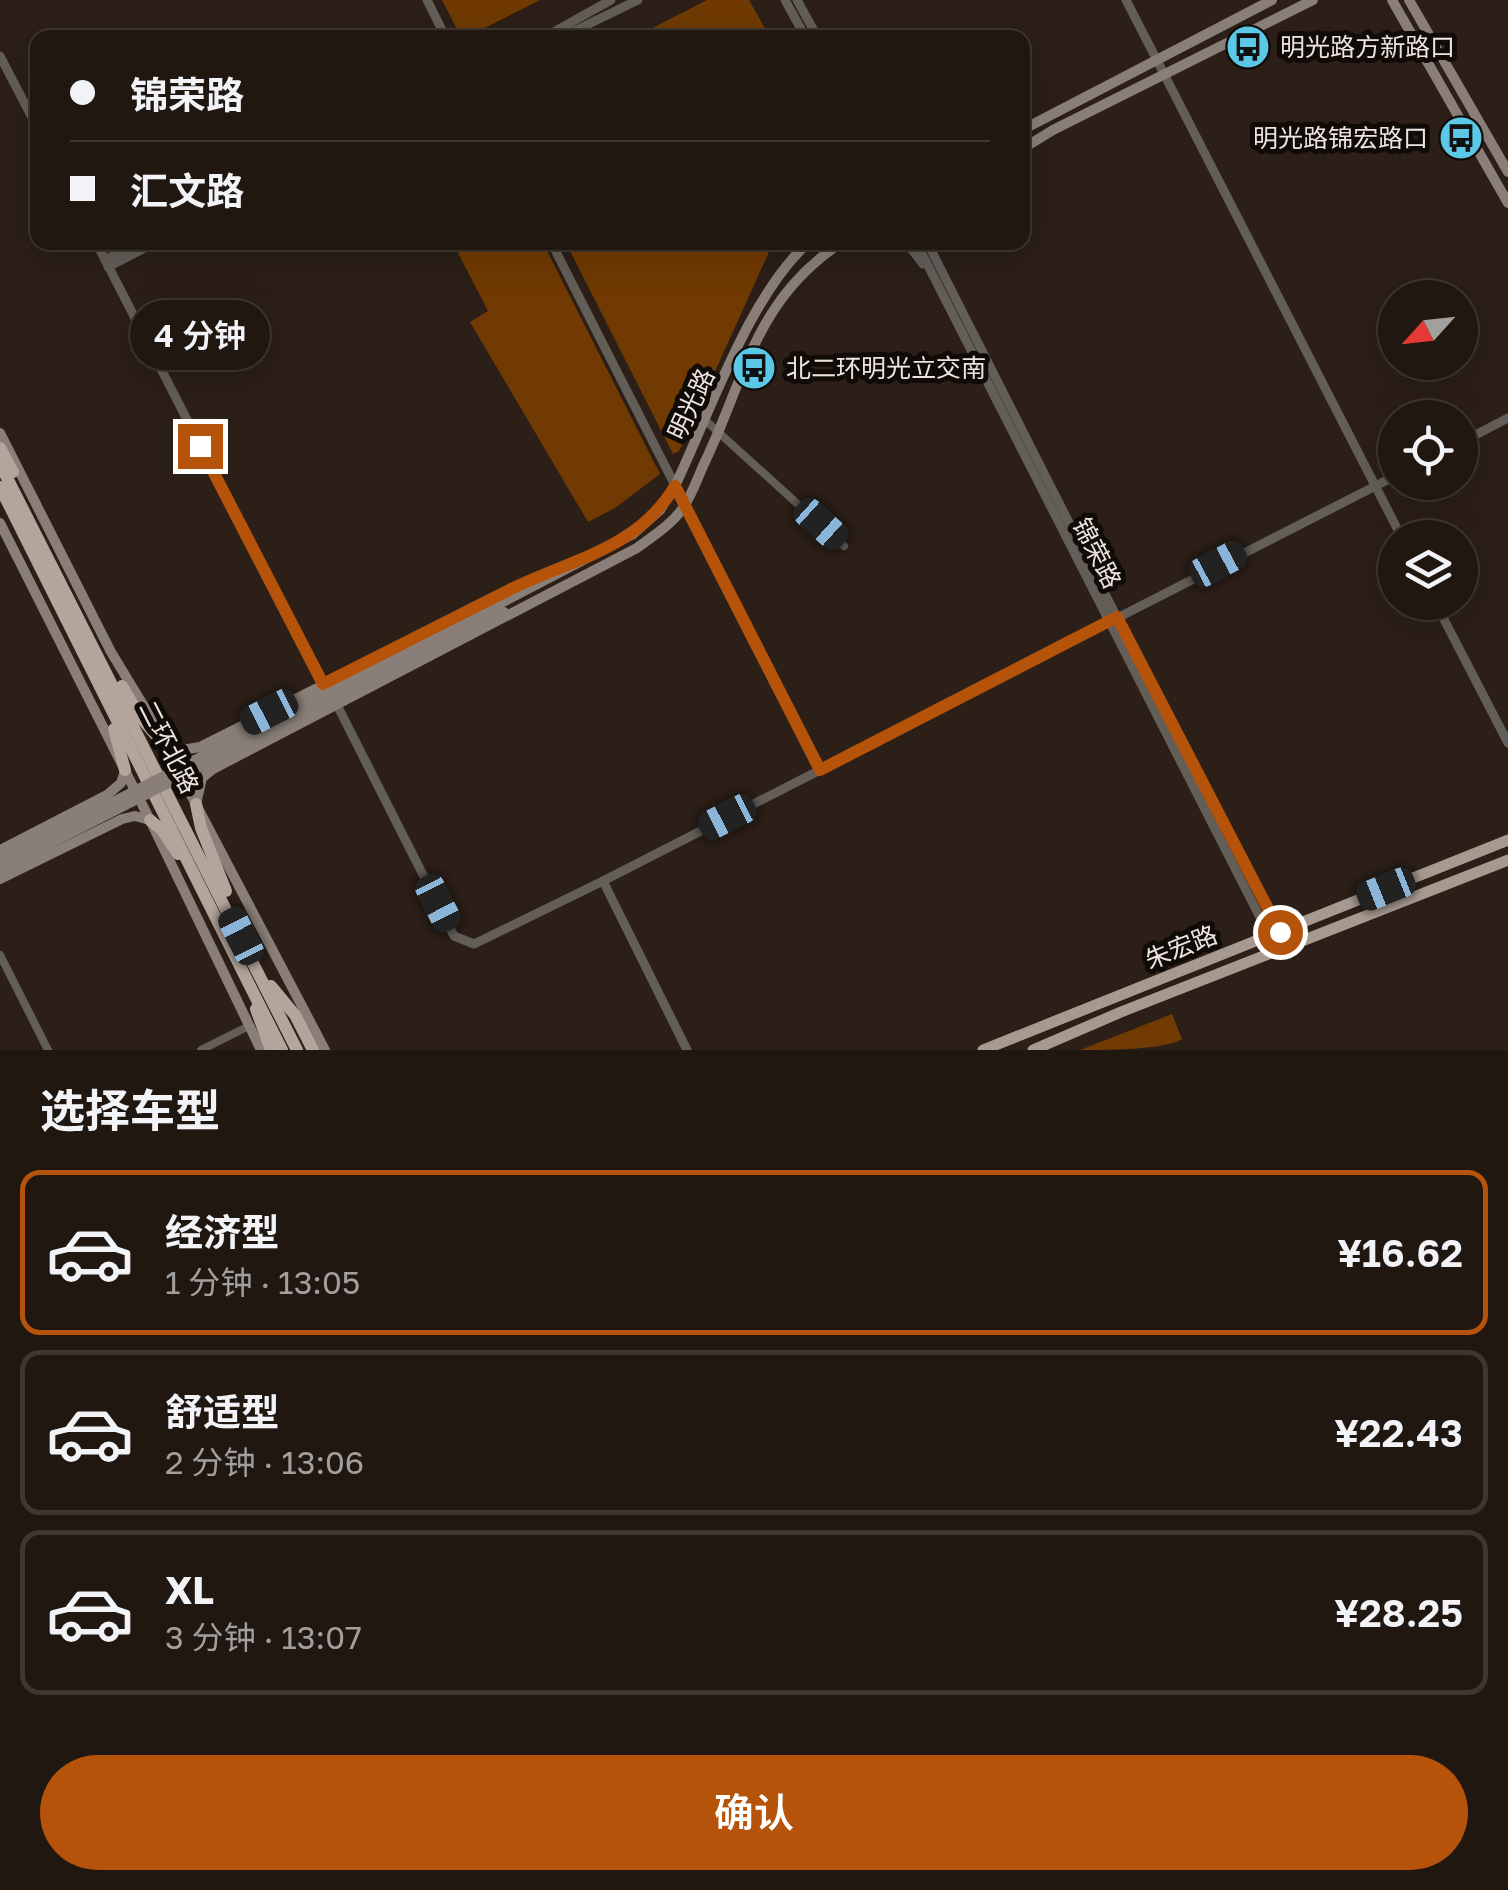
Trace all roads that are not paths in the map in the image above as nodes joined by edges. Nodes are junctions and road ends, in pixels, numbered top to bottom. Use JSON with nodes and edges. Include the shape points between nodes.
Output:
{"nodes":[{"id":1,"x":427,"y":0,"type":"edge"},
{"id":2,"x":611,"y":0,"type":"edge"},
{"id":3,"x":638,"y":0,"type":"edge"},
{"id":4,"x":786,"y":0,"type":"edge"},
{"id":5,"x":798,"y":0,"type":"edge"},
{"id":6,"x":1126,"y":0,"type":"edge"},
{"id":7,"x":1272,"y":0,"type":"edge"},
{"id":8,"x":1313,"y":0,"type":"edge"},
{"id":9,"x":1392,"y":0,"type":"edge"},
{"id":10,"x":1410,"y":0,"type":"edge"},
{"id":11,"x":442,"y":30,"type":"edge"},
{"id":12,"x":557,"y":30,"type":"edge"},
{"id":13,"x":576,"y":30,"type":"edge"},
{"id":14,"x":802,"y":30,"type":"edge"},
{"id":15,"x":814,"y":30,"type":"edge"},
{"id":16,"x":0,"y":56,"type":"edge"},
{"id":17,"x":1158,"y":60,"type":"junction"},
{"id":18,"x":1165,"y":74,"type":"junction"},
{"id":19,"x":30,"y":114,"type":"edge"},
{"id":20,"x":1030,"y":126,"type":"edge"},
{"id":21,"x":1030,"y":144,"type":"edge"},
{"id":22,"x":1508,"y":172,"type":"edge"},
{"id":23,"x":1508,"y":203,"type":"edge"},
{"id":24,"x":100,"y":250,"type":"edge"},
{"id":25,"x":126,"y":250,"type":"edge"},
{"id":26,"x":138,"y":250,"type":"edge"},
{"id":27,"x":556,"y":250,"type":"edge"},
{"id":28,"x":801,"y":250,"type":"edge"},
{"id":29,"x":832,"y":250,"type":"edge"},
{"id":30,"x":913,"y":250,"type":"edge"},
{"id":31,"x":921,"y":250,"type":"edge"},
{"id":32,"x":932,"y":250,"type":"edge"},
{"id":33,"x":106,"y":264,"type":"junction"},
{"id":34,"x":941,"y":280,"type":"junction"},
{"id":35,"x":1508,"y":418,"type":"edge"},
{"id":36,"x":706,"y":420,"type":"junction"},
{"id":37,"x":0,"y":432,"type":"edge"},
{"id":38,"x":720,"y":432,"type":"junction"},
{"id":39,"x":1478,"y":434,"type":"edge"},
{"id":40,"x":0,"y":448,"type":"edge"},
{"id":41,"x":0,"y":464,"type":"edge"},
{"id":42,"x":0,"y":486,"type":"edge"},
{"id":43,"x":675,"y":486,"type":"junction"},
{"id":44,"x":1376,"y":486,"type":"junction"},
{"id":45,"x":684,"y":506,"type":"junction"},
{"id":46,"x":3,"y":512,"type":"edge"},
{"id":47,"x":1393,"y":520,"type":"edge"},
{"id":48,"x":844,"y":546,"type":"dead end"},
{"id":49,"x":39,"y":552,"type":"junction"},
{"id":50,"x":562,"y":570,"type":"junction"},
{"id":51,"x":66,"y":578,"type":"junction"},
{"id":52,"x":561,"y":586,"type":"junction"},
{"id":53,"x":502,"y":608,"type":"junction"},
{"id":54,"x":1113,"y":619,"type":"junction"},
{"id":55,"x":1444,"y":620,"type":"edge"},
{"id":56,"x":323,"y":684,"type":"junction"},
{"id":57,"x":122,"y":686,"type":"junction"},
{"id":58,"x":337,"y":705,"type":"junction"},
{"id":59,"x":114,"y":730,"type":"junction"},
{"id":60,"x":162,"y":742,"type":"junction"},
{"id":61,"x":1508,"y":743,"type":"edge"},
{"id":62,"x":125,"y":770,"type":"junction"},
{"id":63,"x":820,"y":770,"type":"junction"},
{"id":64,"x":196,"y":804,"type":"junction"},
{"id":65,"x":150,"y":820,"type":"junction"},
{"id":66,"x":1508,"y":840,"type":"edge"},
{"id":67,"x":0,"y":850,"type":"edge"},
{"id":68,"x":180,"y":856,"type":"junction"},
{"id":69,"x":0,"y":860,"type":"edge"},
{"id":70,"x":1508,"y":860,"type":"edge"},
{"id":71,"x":0,"y":870,"type":"edge"},
{"id":72,"x":0,"y":879,"type":"edge"},
{"id":73,"x":603,"y":881,"type":"junction"},
{"id":74,"x":225,"y":889,"type":"junction"},
{"id":75,"x":1275,"y":934,"type":"junction"},
{"id":76,"x":241,"y":936,"type":"junction"},
{"id":77,"x":0,"y":955,"type":"edge"},
{"id":78,"x":250,"y":969,"type":"junction"},
{"id":79,"x":252,"y":986,"type":"junction"},
{"id":80,"x":295,"y":1014,"type":"junction"},
{"id":81,"x":254,"y":1022,"type":"junction"},
{"id":82,"x":48,"y":1050,"type":"edge"},
{"id":83,"x":201,"y":1050,"type":"edge"},
{"id":84,"x":266,"y":1050,"type":"edge"},
{"id":85,"x":282,"y":1050,"type":"edge"},
{"id":86,"x":298,"y":1050,"type":"edge"},
{"id":87,"x":313,"y":1050,"type":"edge"},
{"id":88,"x":325,"y":1050,"type":"edge"},
{"id":89,"x":687,"y":1050,"type":"edge"},
{"id":90,"x":983,"y":1050,"type":"edge"},
{"id":91,"x":1033,"y":1050,"type":"edge"}],
"edges":[{"from":1,"to":11,"type":"street"},
{"from":2,"to":12,"type":"street"},
{"from":3,"to":13,"type":"street"},
{"from":4,"to":14,"type":"street"},
{"from":5,"to":15,"type":"street"},
{"from":6,"to":17,"type":"street"},
{"from":7,"to":17,"type":"main road"},
{"from":8,"to":18,"type":"main road"},
{"from":9,"to":23,"type":"main road"},
{"from":10,"to":22,"type":"main road"},
{"from":16,"to":19,"type":"street"},
{"from":17,"to":18,"type":"street"},
{"from":17,"to":20,"type":"main road"},
{"from":18,"to":21,"type":"main road"},
{"from":18,"to":44,"type":"street"},
{"from":24,"to":33,"type":"street"},
{"from":25,"to":33,"type":"street"},
{"from":26,"to":33,"type":"street"},
{"from":27,"to":43,"type":"street"},
{"from":28,"to":36,"type":"main road","name":"明光路","via":[[747,328]]},
{"from":29,"to":38,"type":"main road","name":"明光路","via":[[772,309]]},
{"from":30,"to":34,"type":"street"},
{"from":31,"to":34,"type":"street","name":"锦荣路"},
{"from":32,"to":34,"type":"street","name":"锦荣路"},
{"from":33,"to":56,"type":"street"},
{"from":34,"to":54,"type":"street","name":"锦荣路"},
{"from":35,"to":39,"type":"street"},
{"from":36,"to":38,"type":"street"},
{"from":36,"to":43,"type":"main road","name":"明光路"},
{"from":37,"to":60,"type":"main road"},
{"from":38,"to":45,"type":"main road","name":"明光路"},
{"from":38,"to":48,"type":"street"},
{"from":40,"to":51,"type":"highway"},
{"from":41,"to":49,"type":"highway","name":"二环北路"},
{"from":42,"to":49,"type":"highway","name":"二环北路"},
{"from":43,"to":45,"type":"street"},
{"from":43,"to":50,"type":"main road","name":"明光路","via":[[633,534]]},
{"from":44,"to":47,"type":"street"},
{"from":44,"to":54,"type":"street"},
{"from":45,"to":52,"type":"main road","name":"明光路","via":[[637,548]]},
{"from":45,"to":63,"type":"street"},
{"from":46,"to":49,"type":"highway"},
{"from":46,"to":59,"type":"highway"},
{"from":46,"to":62,"type":"main road"},
{"from":49,"to":51,"type":"highway"},
{"from":49,"to":76,"type":"highway","name":"二环北路"},
{"from":49,"to":78,"type":"highway","name":"二环北路"},
{"from":50,"to":53,"type":"main road","name":"明光路"},
{"from":50,"to":56,"type":"main road","via":[[514,587]]},
{"from":51,"to":57,"type":"highway"},
{"from":52,"to":53,"type":"main road","name":"明光路"},
{"from":52,"to":58,"type":"main road","name":"明光路"},
{"from":53,"to":69,"type":"main road","name":"明光路","bridge":true},
{"from":53,"to":71,"type":"main road","name":"明光路","bridge":true},
{"from":54,"to":63,"type":"street"},
{"from":54,"to":75,"type":"street","name":"锦荣路"},
{"from":55,"to":61,"type":"street"},
{"from":56,"to":60,"type":"main road","via":[[200,747],[174,749]]},
{"from":57,"to":60,"type":"highway"},
{"from":57,"to":74,"type":"highway"},
{"from":58,"to":64,"type":"main road","name":"明光路","via":[[205,774]]},
{"from":58,"to":73,"type":"street","via":[[454,936],[474,944]]},
{"from":59,"to":62,"type":"highway"},
{"from":59,"to":68,"type":"highway"},
{"from":60,"to":64,"type":"main road"},
{"from":62,"to":65,"type":"main road"},
{"from":62,"to":67,"type":"main road","via":[[107,794]]},
{"from":63,"to":73,"type":"street"},
{"from":64,"to":74,"type":"highway"},
{"from":64,"to":88,"type":"main road"},
{"from":65,"to":68,"type":"highway"},
{"from":65,"to":72,"type":"main road","via":[[122,819]]},
{"from":65,"to":81,"type":"main road"},
{"from":66,"to":75,"type":"main road","name":"朱宏路"},
{"from":68,"to":78,"type":"highway","via":[[223,941]]},
{"from":70,"to":91,"type":"main road","name":"朱宏路"},
{"from":73,"to":89,"type":"street"},
{"from":74,"to":76,"type":"highway"},
{"from":75,"to":90,"type":"main road","name":"朱宏路"},
{"from":76,"to":78,"type":"highway","name":"二环北路"},
{"from":77,"to":82,"type":"street"},
{"from":78,"to":79,"type":"highway","name":"二环北路"},
{"from":78,"to":80,"type":"highway"},
{"from":78,"to":86,"type":"highway","name":"二环北路"},
{"from":79,"to":81,"type":"highway"},
{"from":79,"to":85,"type":"highway","name":"二环北路"},
{"from":80,"to":87,"type":"highway"},
{"from":80,"to":88,"type":"highway"},
{"from":81,"to":83,"type":"street"},
{"from":81,"to":84,"type":"highway"}]}
